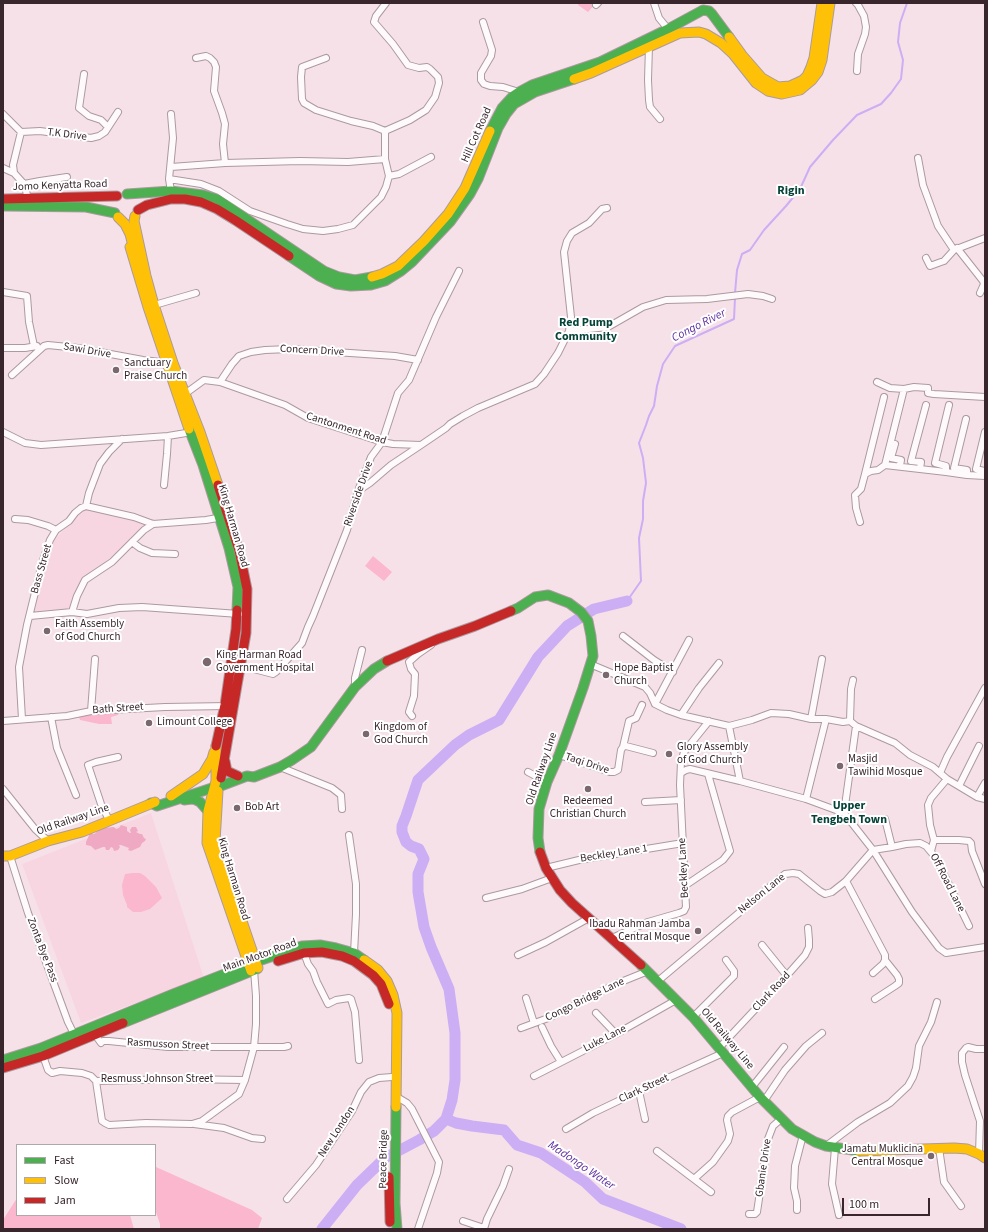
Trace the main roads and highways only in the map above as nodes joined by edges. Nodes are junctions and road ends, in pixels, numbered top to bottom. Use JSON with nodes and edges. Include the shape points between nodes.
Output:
{"nodes":[{"id":1,"x":822,"y":3,"type":"edge"},
{"id":2,"x":830,"y":3,"type":"edge"},
{"id":3,"x":697,"y":13,"type":"junction"},
{"id":4,"x":716,"y":18,"type":"junction"},
{"id":5,"x":703,"y":33,"type":"junction"},
{"id":6,"x":127,"y":194,"type":"junction"},
{"id":7,"x":117,"y":196,"type":"junction"},
{"id":8,"x":3,"y":199,"type":"edge"},
{"id":9,"x":3,"y":206,"type":"edge"},
{"id":10,"x":137,"y":213,"type":"junction"},
{"id":11,"x":116,"y":215,"type":"junction"},
{"id":12,"x":151,"y":306,"type":"junction"},
{"id":13,"x":229,"y":706,"type":"junction"},
{"id":14,"x":216,"y":747,"type":"junction"},
{"id":15,"x":225,"y":752,"type":"junction"},
{"id":16,"x":237,"y":778,"type":"junction"},
{"id":17,"x":217,"y":784,"type":"junction"},
{"id":18,"x":171,"y":796,"type":"junction"},
{"id":19,"x":151,"y":803,"type":"junction"},
{"id":20,"x":165,"y":804,"type":"junction"},
{"id":21,"x":212,"y":810,"type":"junction"},
{"id":22,"x":6,"y":856,"type":"edge"},
{"id":23,"x":248,"y":948,"type":"junction"},
{"id":24,"x":274,"y":956,"type":"junction"},
{"id":25,"x":254,"y":967,"type":"junction"},
{"id":26,"x":233,"y":972,"type":"junction"},
{"id":27,"x":175,"y":998,"type":"junction"},
{"id":28,"x":42,"y":1052,"type":"junction"},
{"id":29,"x":3,"y":1060,"type":"edge"},
{"id":30,"x":3,"y":1068,"type":"edge"},
{"id":31,"x":394,"y":1116,"type":"junction"},
{"id":32,"x":982,"y":1156,"type":"edge"},
{"id":33,"x":392,"y":1202,"type":"junction"},
{"id":34,"x":391,"y":1229,"type":"edge"},
{"id":35,"x":397,"y":1229,"type":"edge"}],
"edges":[{"from":1,"to":4,"type":"main road","via":[[811,68],[802,80],[785,87],[771,84],[757,73]]},
{"from":2,"to":5,"type":"main road","via":[[818,72],[806,86],[791,93],[774,93],[756,83],[721,43]]},
{"from":3,"to":4,"type":"main road","via":[[709,11]]},
{"from":3,"to":5,"type":"main road","via":[[693,21],[694,26]]},
{"from":3,"to":6,"type":"main road","name":"Hill Cot Road","via":[[600,62],[532,85],[513,96],[502,108],[492,126],[465,188],[448,214],[398,266],[382,274],[355,280],[324,271],[217,200],[203,195],[171,191]]},
{"from":4,"to":5,"type":"main road","via":[[713,30]]},
{"from":5,"to":10,"type":"main road","name":"Hill Cot Road","via":[[680,33],[591,73],[535,92],[514,104],[498,128],[478,179],[459,210],[412,262],[385,281],[370,285],[336,284],[319,276],[217,209],[200,202],[171,199],[147,205]]},
{"from":6,"to":7,"type":"main road"},
{"from":6,"to":10,"type":"main road","via":[[136,199]]},
{"from":7,"to":8,"type":"main road","name":"Jomo Kenyatta Road"},
{"from":7,"to":11,"type":"main road","via":[[113,206]]},
{"from":9,"to":11,"type":"main road","name":"Jomo Kenyatta Road","via":[[86,207]]},
{"from":10,"to":11,"type":"main road","via":[[129,219]]},
{"from":10,"to":12,"type":"main road","name":"King Harman Road","via":[[134,221]]},
{"from":11,"to":12,"type":"main road","name":"King Harman Road","via":[[130,234],[133,246],[130,247]]},
{"from":12,"to":13,"type":"main road","name":"King Harman Road","via":[[224,517],[239,550],[247,589],[242,614],[246,633],[236,665]]},
{"from":13,"to":14,"type":"main road","name":"King Harman Road"},
{"from":13,"to":15,"type":"main road","name":"King Harman Road"},
{"from":14,"to":17,"type":"main road","name":"King Harman Road"},
{"from":14,"to":18,"type":"main road","via":[[203,774]]},
{"from":15,"to":16,"type":"main road","via":[[227,771]]},
{"from":15,"to":17,"type":"main road","name":"King Harman Road"},
{"from":16,"to":17,"type":"main road","name":"Old Railway Line"},
{"from":16,"to":21,"type":"main road","via":[[224,791]]},
{"from":16,"to":32,"type":"main road","name":"Old Railway Line","via":[[254,777],[280,767],[311,747],[355,687],[387,661],[518,608],[535,597],[548,595],[575,606],[588,622],[593,656],[548,782],[539,810],[538,823],[540,852],[546,868],[560,890],[658,981],[762,1099],[803,1136],[831,1147],[854,1150],[967,1149]]},
{"from":17,"to":18,"type":"main road","name":"Old Railway Line"},
{"from":17,"to":20,"type":"main road","name":"Old Railway Line"},
{"from":17,"to":21,"type":"main road","name":"King Harman Road"},
{"from":18,"to":19,"type":"main road","name":"Old Railway Line"},
{"from":19,"to":20,"type":"main road","name":"Old Railway Line","via":[[157,806]]},
{"from":19,"to":22,"type":"main road","name":"Old Railway Line","via":[[82,832]]},
{"from":20,"to":21,"type":"main road","via":[[192,799]]},
{"from":21,"to":23,"type":"main road","name":"King Harman Road","via":[[219,867]]},
{"from":23,"to":24,"type":"main road"},
{"from":23,"to":25,"type":"main road","name":"King Harman Road"},
{"from":23,"to":26,"type":"main road"},
{"from":24,"to":25,"type":"main road","name":"Main Motor Road"},
{"from":24,"to":31,"type":"main road","name":"Main Motor Road","via":[[302,946],[320,945],[336,948],[354,953],[378,970],[387,981],[397,1013],[397,1097]]},
{"from":25,"to":26,"type":"main road","name":"Main Motor Road"},
{"from":25,"to":27,"type":"main road","name":"Main Motor Road"},
{"from":25,"to":31,"type":"main road","name":"Main Motor Road","via":[[304,953],[322,952],[342,956],[374,975],[387,997],[391,1014]]},
{"from":26,"to":27,"type":"main road","name":"Main Motor Road"},
{"from":27,"to":28,"type":"main road","name":"Main Motor Road"},
{"from":28,"to":29,"type":"main road","name":"Main Motor Road"},
{"from":28,"to":30,"type":"main road","name":"Main Motor Road"},
{"from":31,"to":33,"type":"main road","name":"Main Motor Road"},
{"from":33,"to":34,"type":"main road","name":"Main Motor Road"},
{"from":33,"to":35,"type":"main road","name":"Main Motor Road"}]}
